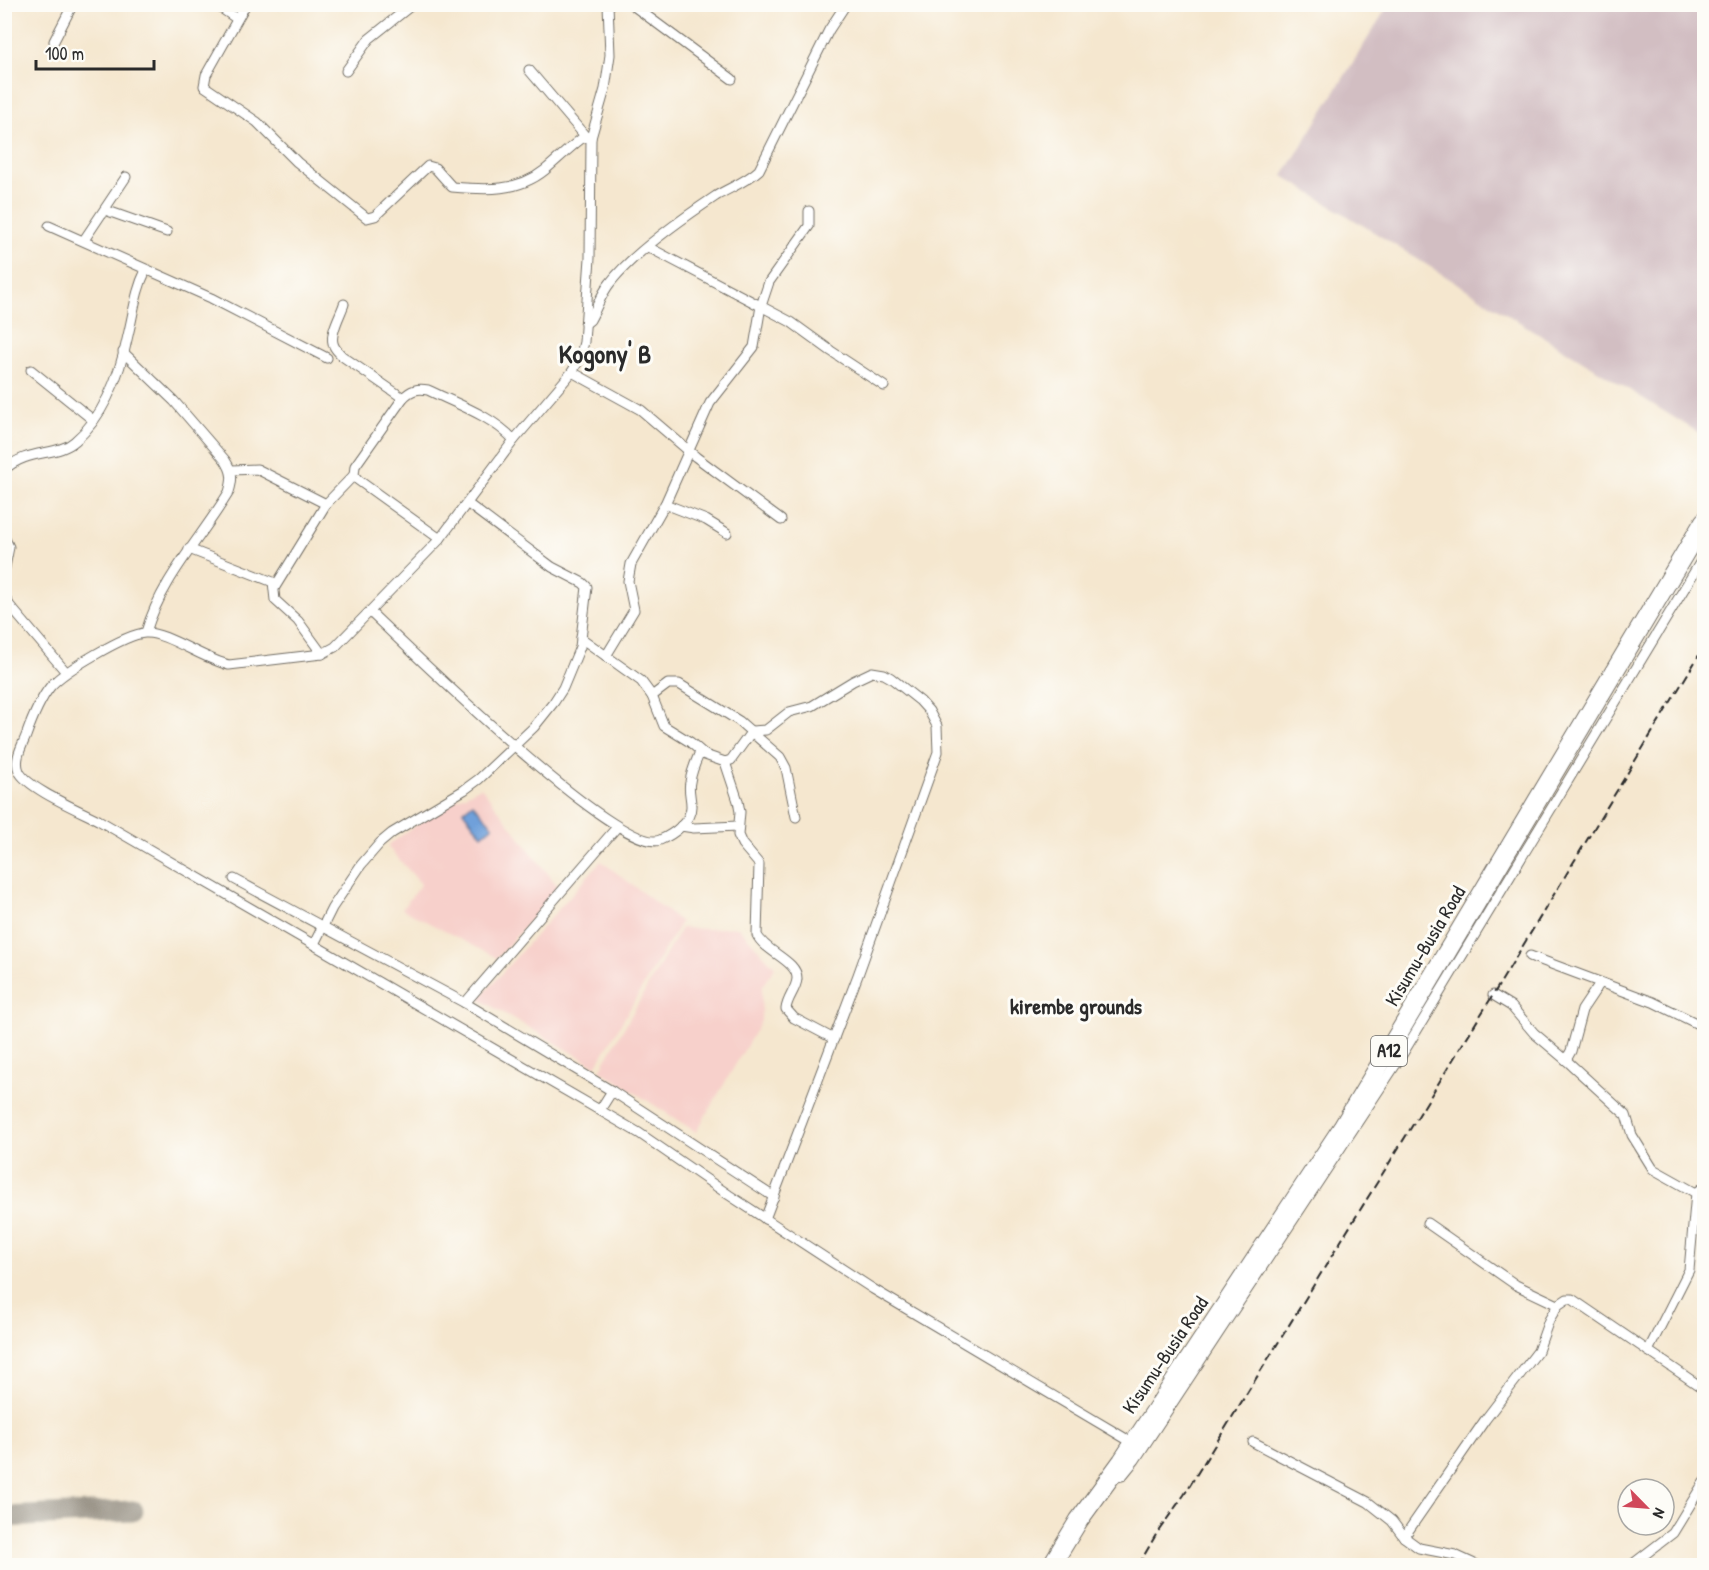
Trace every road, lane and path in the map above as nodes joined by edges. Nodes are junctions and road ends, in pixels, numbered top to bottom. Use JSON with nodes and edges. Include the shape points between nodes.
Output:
{"nodes":[{"id":1,"x":73,"y":4,"type":"edge"},
{"id":2,"x":215,"y":4,"type":"edge"},
{"id":3,"x":246,"y":4,"type":"edge"},
{"id":4,"x":413,"y":4,"type":"edge"},
{"id":5,"x":608,"y":4,"type":"edge"},
{"id":6,"x":631,"y":4,"type":"edge"},
{"id":7,"x":846,"y":4,"type":"edge"},
{"id":8,"x":237,"y":19,"type":"junction"},
{"id":9,"x":54,"y":41,"type":"dead end"},
{"id":10,"x":529,"y":70,"type":"dead end"},
{"id":11,"x":346,"y":71,"type":"dead end"},
{"id":12,"x":732,"y":79,"type":"dead end"},
{"id":13,"x":588,"y":137,"type":"junction"},
{"id":14,"x":126,"y":177,"type":"dead end"},
{"id":15,"x":105,"y":210,"type":"junction"},
{"id":16,"x":809,"y":211,"type":"dead end"},
{"id":17,"x":49,"y":226,"type":"dead end"},
{"id":18,"x":167,"y":232,"type":"dead end"},
{"id":19,"x":84,"y":240,"type":"junction"},
{"id":20,"x":648,"y":247,"type":"junction"},
{"id":21,"x":146,"y":270,"type":"junction"},
{"id":22,"x":344,"y":304,"type":"dead end"},
{"id":23,"x":760,"y":306,"type":"junction"},
{"id":24,"x":584,"y":325,"type":"junction"},
{"id":25,"x":123,"y":352,"type":"junction"},
{"id":26,"x":327,"y":358,"type":"dead end"},
{"id":27,"x":31,"y":370,"type":"dead end"},
{"id":28,"x":572,"y":372,"type":"junction"},
{"id":29,"x":884,"y":386,"type":"dead end"},
{"id":30,"x":403,"y":398,"type":"junction"},
{"id":31,"x":93,"y":420,"type":"junction"},
{"id":32,"x":514,"y":440,"type":"junction"},
{"id":33,"x":690,"y":452,"type":"junction"},
{"id":34,"x":4,"y":470,"type":"edge"},
{"id":35,"x":232,"y":470,"type":"junction"},
{"id":36,"x":354,"y":475,"type":"junction"},
{"id":37,"x":326,"y":504,"type":"junction"},
{"id":38,"x":468,"y":504,"type":"junction"},
{"id":39,"x":665,"y":504,"type":"junction"},
{"id":40,"x":781,"y":520,"type":"dead end"},
{"id":41,"x":1704,"y":521,"type":"edge"},
{"id":42,"x":727,"y":533,"type":"dead end"},
{"id":43,"x":4,"y":537,"type":"edge"},
{"id":44,"x":440,"y":539,"type":"junction"},
{"id":45,"x":189,"y":549,"type":"junction"},
{"id":46,"x":1704,"y":556,"type":"edge"},
{"id":47,"x":4,"y":572,"type":"edge"},
{"id":48,"x":275,"y":587,"type":"junction"},
{"id":49,"x":4,"y":596,"type":"edge"},
{"id":50,"x":370,"y":612,"type":"junction"},
{"id":51,"x":146,"y":632,"type":"junction"},
{"id":52,"x":581,"y":638,"type":"junction"},
{"id":53,"x":322,"y":654,"type":"junction"},
{"id":54,"x":606,"y":656,"type":"junction"},
{"id":55,"x":66,"y":672,"type":"junction"},
{"id":56,"x":652,"y":696,"type":"junction"},
{"id":57,"x":752,"y":731,"type":"junction"},
{"id":58,"x":513,"y":745,"type":"junction"},
{"id":59,"x":700,"y":752,"type":"junction"},
{"id":60,"x":725,"y":762,"type":"junction"},
{"id":61,"x":796,"y":817,"type":"dead end"},
{"id":62,"x":681,"y":826,"type":"junction"},
{"id":63,"x":738,"y":826,"type":"junction"},
{"id":64,"x":617,"y":827,"type":"junction"},
{"id":65,"x":234,"y":879,"type":"dead end"},
{"id":66,"x":322,"y":927,"type":"junction"},
{"id":67,"x":314,"y":944,"type":"junction"},
{"id":68,"x":1530,"y":956,"type":"dead end"},
{"id":69,"x":1600,"y":983,"type":"junction"},
{"id":70,"x":1493,"y":995,"type":"dead end"},
{"id":71,"x":465,"y":1003,"type":"junction"},
{"id":72,"x":1704,"y":1027,"type":"edge"},
{"id":73,"x":834,"y":1039,"type":"junction"},
{"id":74,"x":1566,"y":1060,"type":"junction"},
{"id":75,"x":612,"y":1090,"type":"junction"},
{"id":76,"x":600,"y":1110,"type":"junction"},
{"id":77,"x":1704,"y":1187,"type":"edge"},
{"id":78,"x":1696,"y":1193,"type":"junction"},
{"id":79,"x":774,"y":1197,"type":"junction"},
{"id":80,"x":765,"y":1219,"type":"junction"},
{"id":81,"x":1427,"y":1223,"type":"dead end"},
{"id":82,"x":1558,"y":1305,"type":"junction"},
{"id":83,"x":1648,"y":1351,"type":"junction"},
{"id":84,"x":1704,"y":1389,"type":"edge"},
{"id":85,"x":1253,"y":1442,"type":"dead end"},
{"id":86,"x":1133,"y":1443,"type":"junction"},
{"id":87,"x":1109,"y":1479,"type":"junction"},
{"id":88,"x":1704,"y":1482,"type":"edge"},
{"id":89,"x":1404,"y":1537,"type":"junction"},
{"id":90,"x":1052,"y":1566,"type":"edge"},
{"id":91,"x":1479,"y":1566,"type":"edge"},
{"id":92,"x":1630,"y":1566,"type":"edge"}],
"edges":[{"from":1,"to":9,"type":"street"},
{"from":2,"to":8,"type":"street"},
{"from":3,"to":8,"type":"street"},
{"from":4,"to":11,"type":"street","via":[[369,39]]},
{"from":5,"to":13,"type":"street","via":[[610,55],[605,89]]},
{"from":6,"to":12,"type":"street"},
{"from":7,"to":20,"type":"street","via":[[759,170],[719,194]]},
{"from":8,"to":13,"type":"street","via":[[206,75],[204,86],[257,122],[297,162],[367,218],[375,216],[428,166],[453,187],[508,188],[529,181]]},
{"from":10,"to":13,"type":"street"},
{"from":13,"to":24,"type":"street","via":[[590,258]]},
{"from":14,"to":15,"type":"street"},
{"from":15,"to":18,"type":"street"},
{"from":15,"to":19,"type":"street"},
{"from":16,"to":23,"type":"street","via":[[809,226],[768,282]]},
{"from":17,"to":19,"type":"street"},
{"from":19,"to":21,"type":"street"},
{"from":20,"to":23,"type":"street"},
{"from":20,"to":24,"type":"street","via":[[609,284]]},
{"from":21,"to":25,"type":"street","via":[[137,288]]},
{"from":21,"to":26,"type":"street","via":[[248,315]]},
{"from":22,"to":30,"type":"street","via":[[333,335],[336,349]]},
{"from":23,"to":29,"type":"street","via":[[791,321]]},
{"from":23,"to":33,"type":"street","via":[[754,347],[710,403]]},
{"from":24,"to":28,"type":"street","via":[[580,358]]},
{"from":25,"to":31,"type":"street","via":[[115,381]]},
{"from":25,"to":35,"type":"street","via":[[174,400]]},
{"from":27,"to":31,"type":"street"},
{"from":28,"to":32,"type":"street"},
{"from":28,"to":33,"type":"street","via":[[642,410]]},
{"from":30,"to":32,"type":"street","via":[[412,390],[428,390],[474,412]]},
{"from":30,"to":36,"type":"street","via":[[356,466]]},
{"from":31,"to":34,"type":"street","via":[[67,447],[33,454]]},
{"from":32,"to":38,"type":"street"},
{"from":33,"to":39,"type":"street"},
{"from":33,"to":40,"type":"street"},
{"from":35,"to":37,"type":"street","via":[[257,469]]},
{"from":35,"to":45,"type":"street","via":[[229,492]]},
{"from":36,"to":37,"type":"street"},
{"from":36,"to":44,"type":"street"},
{"from":37,"to":48,"type":"street"},
{"from":38,"to":44,"type":"street"},
{"from":38,"to":52,"type":"street","via":[[552,567],[586,585]]},
{"from":39,"to":42,"type":"street"},
{"from":39,"to":54,"type":"street","via":[[631,564],[628,580],[634,610]]},
{"from":41,"to":86,"type":"highway","name":"Kisumu-Busia Road","number":"A12","via":[[1342,1128]]},
{"from":43,"to":47,"type":"street","via":[[9,547]]},
{"from":44,"to":50,"type":"street"},
{"from":45,"to":48,"type":"street","via":[[271,581]]},
{"from":45,"to":51,"type":"street","via":[[174,569]]},
{"from":46,"to":87,"type":"street","via":[[1402,1055],[1135,1460],[1122,1476]]},
{"from":48,"to":53,"type":"street","via":[[275,600],[298,621]]},
{"from":49,"to":55,"type":"street"},
{"from":50,"to":53,"type":"street"},
{"from":50,"to":58,"type":"street"},
{"from":51,"to":53,"type":"street","via":[[230,665]]},
{"from":51,"to":55,"type":"street"},
{"from":52,"to":54,"type":"street"},
{"from":52,"to":58,"type":"street","via":[[577,657],[559,695],[543,717]]},
{"from":54,"to":56,"type":"street","via":[[642,681]]},
{"from":55,"to":67,"type":"street","via":[[51,686],[33,718],[18,756],[22,777]]},
{"from":56,"to":57,"type":"street","via":[[668,684],[679,684]]},
{"from":56,"to":59,"type":"street","via":[[664,726]]},
{"from":57,"to":60,"type":"street","via":[[731,760]]},
{"from":57,"to":61,"type":"street","via":[[780,757],[786,768]]},
{"from":57,"to":73,"type":"street","via":[[766,730],[789,712],[812,706],[872,672],[891,678],[920,701],[937,726],[938,752]]},
{"from":58,"to":64,"type":"street"},
{"from":58,"to":66,"type":"street","via":[[464,790],[386,837],[361,865]]},
{"from":59,"to":60,"type":"street"},
{"from":59,"to":62,"type":"street","via":[[690,783],[690,813]]},
{"from":60,"to":63,"type":"street","via":[[738,801]]},
{"from":62,"to":63,"type":"street"},
{"from":62,"to":64,"type":"street","via":[[654,842]]},
{"from":63,"to":73,"type":"street","via":[[742,844],[759,864],[757,935],[760,942],[797,973],[786,1009],[794,1018]]},
{"from":64,"to":71,"type":"street"},
{"from":65,"to":66,"type":"street"},
{"from":66,"to":67,"type":"street"},
{"from":66,"to":71,"type":"street"},
{"from":67,"to":76,"type":"street"},
{"from":68,"to":69,"type":"street"},
{"from":69,"to":72,"type":"street","via":[[1653,1002]]},
{"from":69,"to":74,"type":"street","via":[[1582,1010]]},
{"from":70,"to":74,"type":"street","via":[[1511,1006],[1534,1033]]},
{"from":71,"to":75,"type":"street"},
{"from":73,"to":79,"type":"street"},
{"from":74,"to":78,"type":"street","via":[[1626,1115],[1632,1135],[1653,1169]]},
{"from":75,"to":76,"type":"street"},
{"from":75,"to":79,"type":"street"},
{"from":76,"to":80,"type":"street"},
{"from":77,"to":78,"type":"street"},
{"from":78,"to":83,"type":"street","via":[[1689,1270]]},
{"from":79,"to":80,"type":"street"},
{"from":80,"to":86,"type":"street"},
{"from":81,"to":82,"type":"street","via":[[1516,1285]]},
{"from":82,"to":83,"type":"street","via":[[1572,1299]]},
{"from":82,"to":89,"type":"street","via":[[1538,1350]]},
{"from":83,"to":84,"type":"street"},
{"from":85,"to":89,"type":"street","via":[[1368,1502],[1392,1521]]},
{"from":86,"to":87,"type":"highway","name":"Kisumu-Busia Road","number":"A12"},
{"from":87,"to":90,"type":"highway","name":"Kisumu-Busia Road","number":"A12"},
{"from":88,"to":92,"type":"street","via":[[1673,1533]]},
{"from":89,"to":91,"type":"street","via":[[1419,1548],[1455,1555]]}]}
